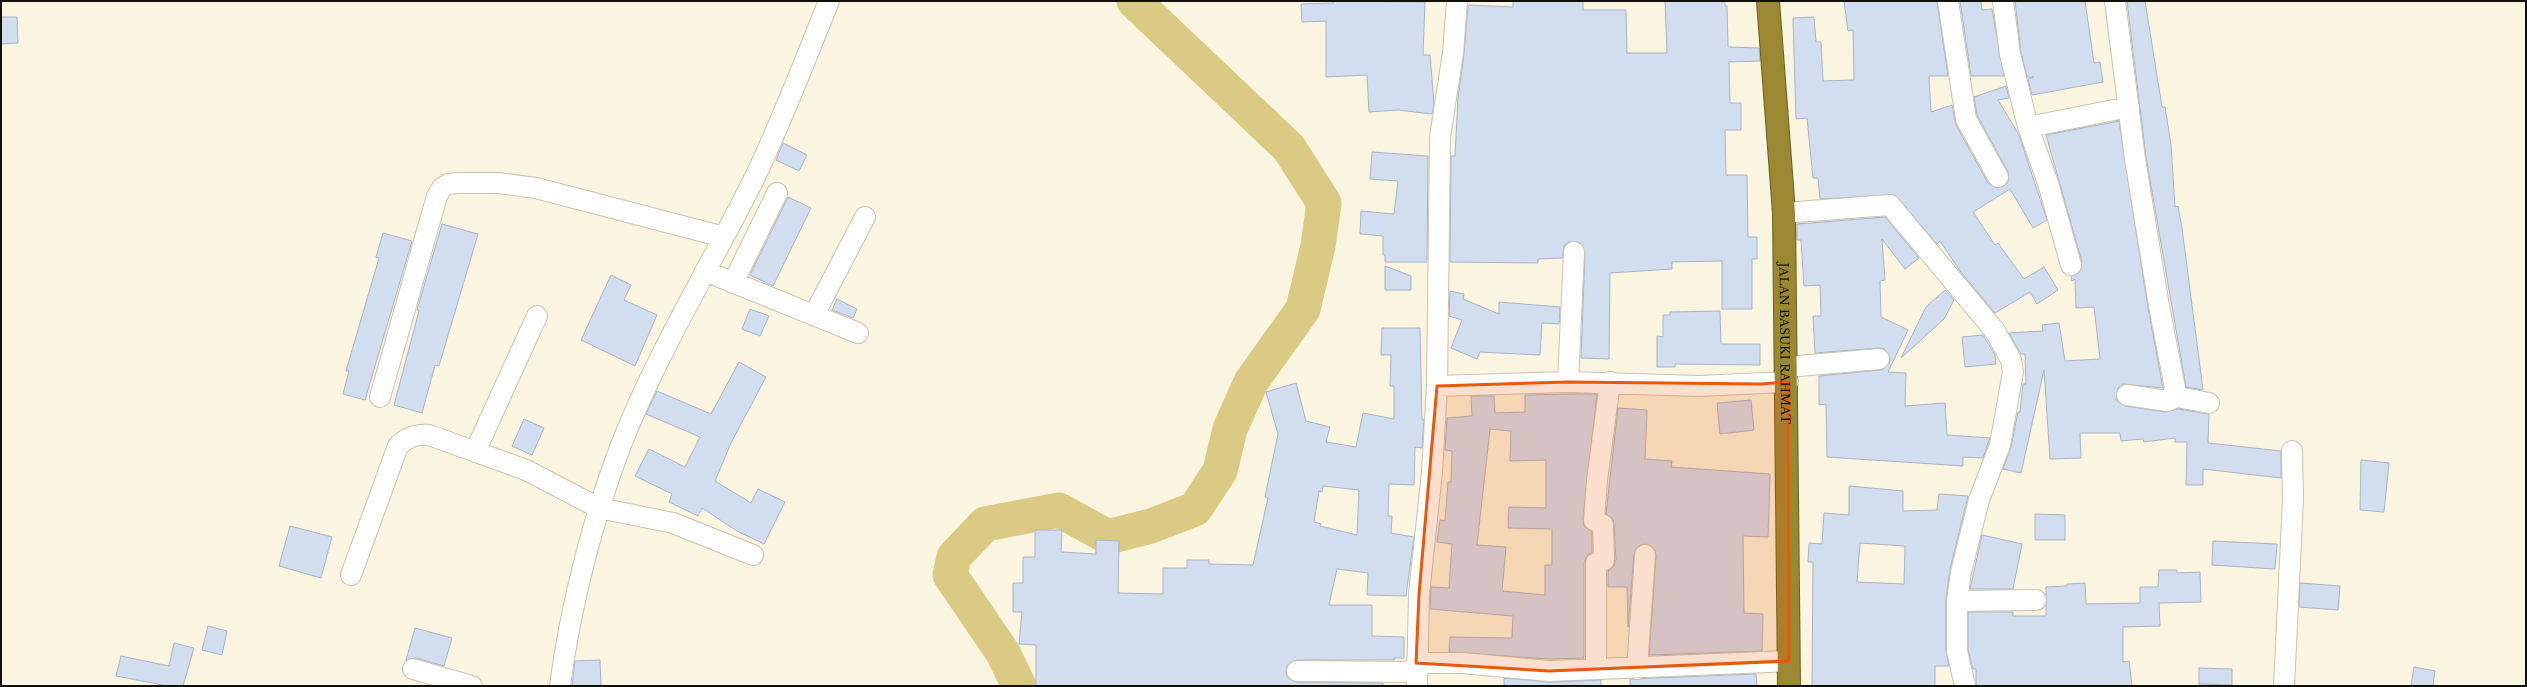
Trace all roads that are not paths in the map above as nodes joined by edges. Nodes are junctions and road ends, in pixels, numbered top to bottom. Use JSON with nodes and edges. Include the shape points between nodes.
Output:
{"nodes":[{"id":1,"x":829,"y":1,"type":"edge"},
{"id":2,"x":1457,"y":1,"type":"edge"},
{"id":3,"x":1768,"y":1,"type":"edge"},
{"id":4,"x":1948,"y":1,"type":"edge"},
{"id":5,"x":2003,"y":1,"type":"edge"},
{"id":6,"x":2115,"y":1,"type":"edge"},
{"id":7,"x":2129,"y":106,"type":"junction"},
{"id":8,"x":2028,"y":127,"type":"junction"},
{"id":9,"x":1998,"y":177,"type":"dead end"},
{"id":10,"x":777,"y":193,"type":"dead end"},
{"id":11,"x":1784,"y":213,"type":"junction"},
{"id":12,"x":865,"y":217,"type":"dead end"},
{"id":13,"x":724,"y":237,"type":"junction"},
{"id":14,"x":1574,"y":252,"type":"dead end"},
{"id":15,"x":2072,"y":265,"type":"dead end"},
{"id":16,"x":705,"y":271,"type":"junction"},
{"id":17,"x":733,"y":283,"type":"junction"},
{"id":18,"x":814,"y":315,"type":"junction"},
{"id":19,"x":537,"y":316,"type":"dead end"},
{"id":20,"x":858,"y":333,"type":"dead end"},
{"id":21,"x":1879,"y":359,"type":"dead end"},
{"id":22,"x":1788,"y":374,"type":"junction"},
{"id":23,"x":1568,"y":382,"type":"junction"},
{"id":24,"x":1610,"y":382,"type":"junction"},
{"id":25,"x":1437,"y":386,"type":"junction"},
{"id":26,"x":2127,"y":395,"type":"dead end"},
{"id":27,"x":380,"y":396,"type":"dead end"},
{"id":28,"x":2173,"y":396,"type":"junction"},
{"id":29,"x":2209,"y":403,"type":"dead end"},
{"id":30,"x":2292,"y":451,"type":"dead end"},
{"id":31,"x":475,"y":452,"type":"junction"},
{"id":32,"x":599,"y":508,"type":"junction"},
{"id":33,"x":753,"y":555,"type":"dead end"},
{"id":34,"x":1645,"y":555,"type":"dead end"},
{"id":35,"x":351,"y":576,"type":"dead end"},
{"id":36,"x":2036,"y":600,"type":"dead end"},
{"id":37,"x":1956,"y":601,"type":"junction"},
{"id":38,"x":1789,"y":661,"type":"junction"},
{"id":39,"x":413,"y":669,"type":"dead end"},
{"id":40,"x":1596,"y":669,"type":"junction"},
{"id":41,"x":1637,"y":669,"type":"junction"},
{"id":42,"x":1297,"y":671,"type":"dead end"},
{"id":43,"x":1416,"y":674,"type":"edge"},
{"id":44,"x":472,"y":686,"type":"edge"},
{"id":45,"x":560,"y":686,"type":"edge"},
{"id":46,"x":1789,"y":686,"type":"edge"},
{"id":47,"x":1965,"y":686,"type":"edge"},
{"id":48,"x":2284,"y":686,"type":"edge"}],
"edges":[{"from":1,"to":13,"type":"street","via":[[779,123]]},
{"from":2,"to":25,"type":"street","via":[[1453,53],[1440,137]]},
{"from":3,"to":11,"type":"highway","name":"JALAN BASUKI RAHMAT"},
{"from":4,"to":9,"type":"street","via":[[1966,119]]},
{"from":5,"to":8,"type":"street","via":[[2010,54]]},
{"from":6,"to":7,"type":"street"},
{"from":7,"to":8,"type":"street"},
{"from":7,"to":28,"type":"street","via":[[2159,306],[2175,388]]},
{"from":8,"to":15,"type":"street","via":[[2048,182]]},
{"from":10,"to":17,"type":"street"},
{"from":11,"to":22,"type":"highway","name":"JALAN BASUKI RAHMAT"},
{"from":11,"to":37,"type":"street","via":[[1890,205],[1996,331],[2011,360],[2013,372],[2000,445],[1979,500]]},
{"from":12,"to":18,"type":"street"},
{"from":13,"to":16,"type":"street"},
{"from":13,"to":27,"type":"street","via":[[536,188],[476,182],[448,184],[437,196]]},
{"from":14,"to":23,"type":"street"},
{"from":16,"to":17,"type":"street"},
{"from":16,"to":32,"type":"street","via":[[621,444]]},
{"from":17,"to":18,"type":"street"},
{"from":18,"to":20,"type":"street"},
{"from":19,"to":31,"type":"street"},
{"from":21,"to":22,"type":"street"},
{"from":22,"to":24,"type":"street","via":[[1699,386]]},
{"from":22,"to":38,"type":"highway","name":"JALAN BASUKI RAHMAT"},
{"from":23,"to":24,"type":"street"},
{"from":23,"to":25,"type":"street"},
{"from":24,"to":40,"type":"street","via":[[1594,520],[1603,525],[1604,560],[1596,563]]},
{"from":25,"to":43,"type":"street","via":[[1432,472],[1419,594]]},
{"from":26,"to":28,"type":"street","via":[[2167,401]]},
{"from":28,"to":29,"type":"street"},
{"from":30,"to":48,"type":"street","via":[[2293,499]]},
{"from":31,"to":32,"type":"street","via":[[526,470]]},
{"from":31,"to":35,"type":"street","via":[[420,434],[409,437],[398,446]]},
{"from":32,"to":33,"type":"street","via":[[673,523]]},
{"from":32,"to":45,"type":"street","via":[[569,632]]},
{"from":34,"to":41,"type":"street"},
{"from":36,"to":37,"type":"street"},
{"from":37,"to":47,"type":"street","via":[[1957,651]]},
{"from":38,"to":41,"type":"street"},
{"from":38,"to":46,"type":"highway","name":"JALAN BASUKI RAHMAT"},
{"from":39,"to":44,"type":"street"},
{"from":40,"to":41,"type":"street"},
{"from":40,"to":43,"type":"street","via":[[1549,671],[1462,663]]},
{"from":42,"to":43,"type":"street"}]}
